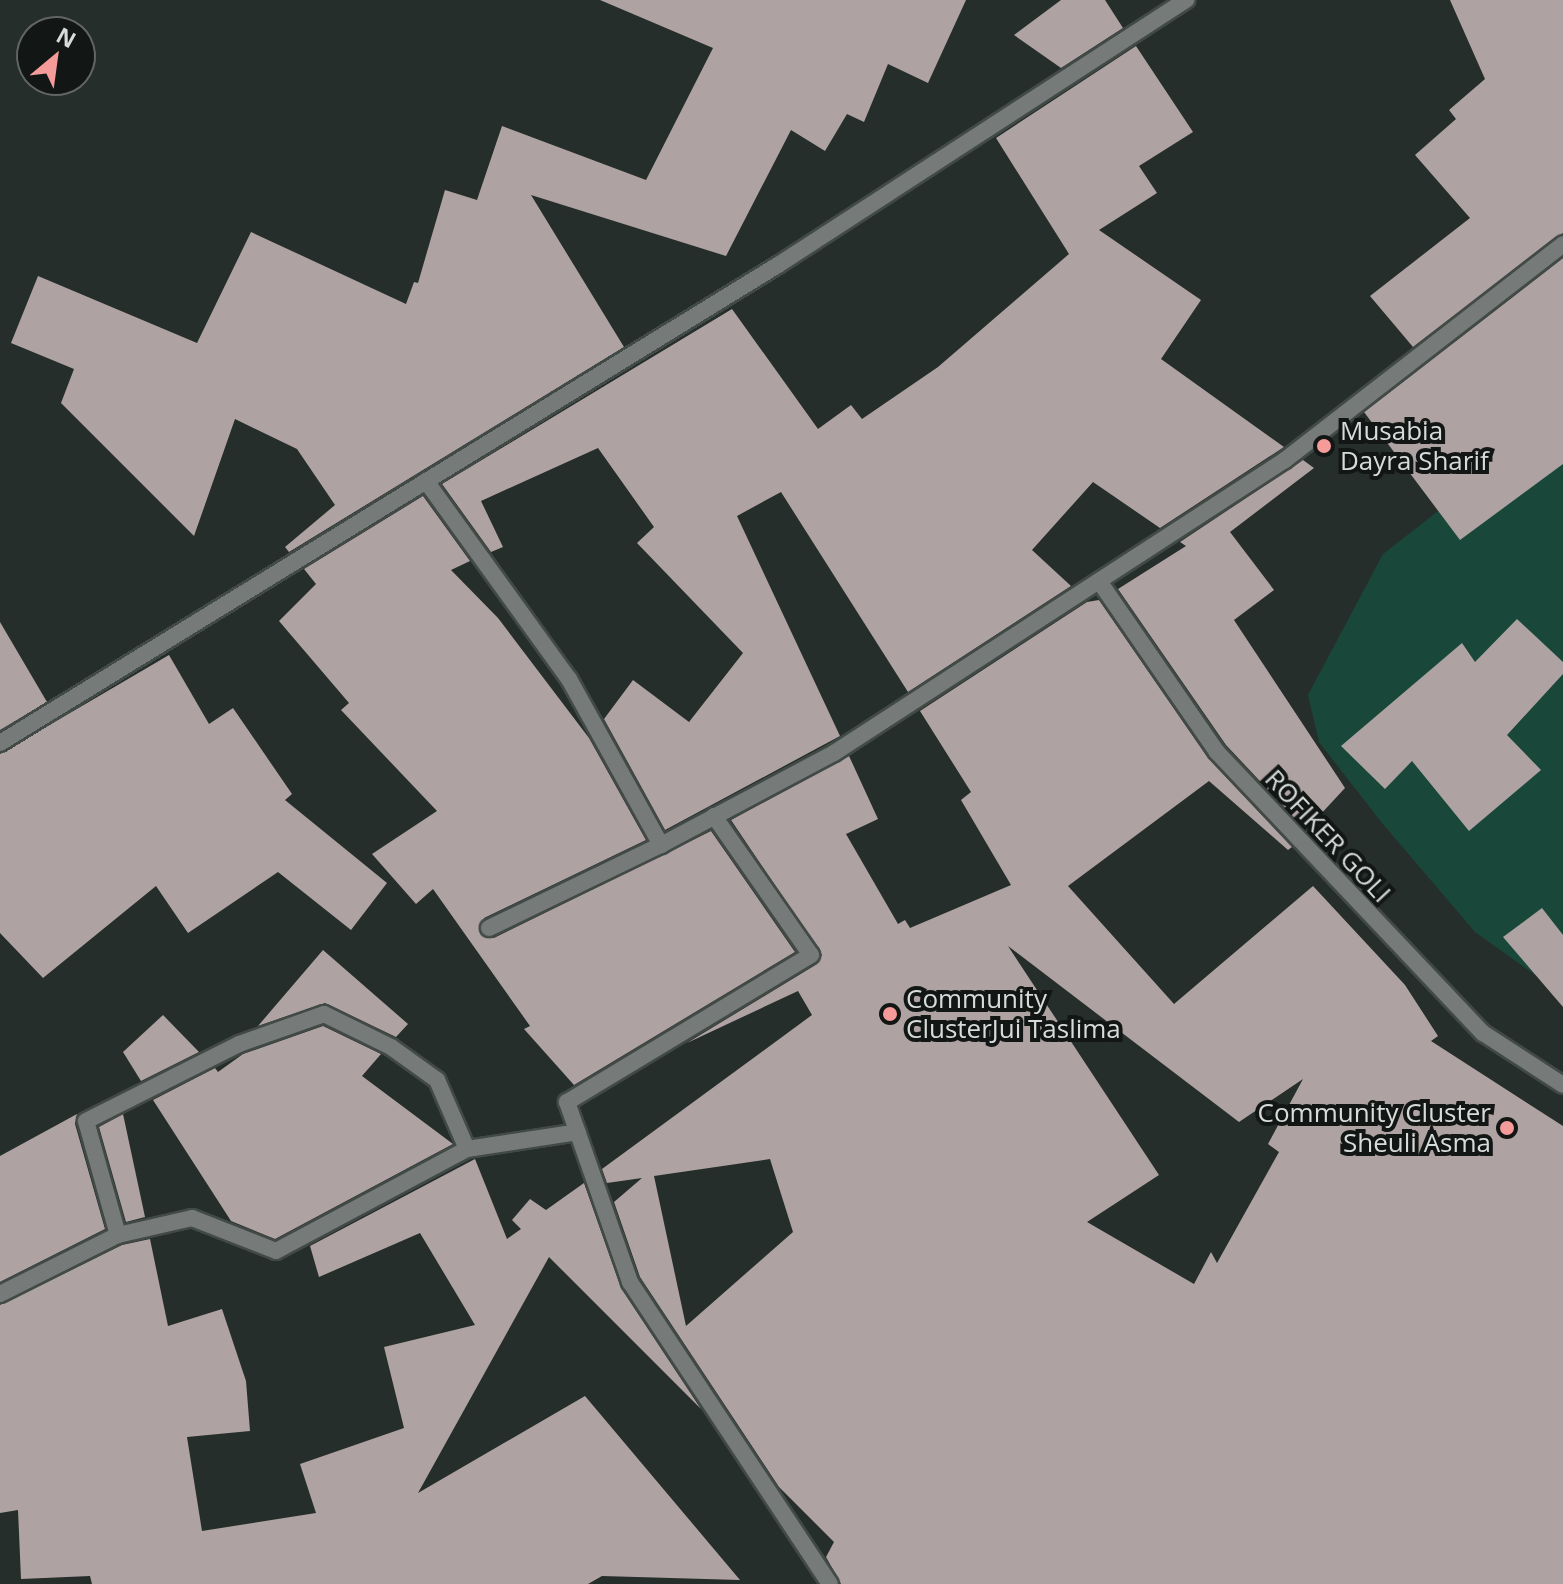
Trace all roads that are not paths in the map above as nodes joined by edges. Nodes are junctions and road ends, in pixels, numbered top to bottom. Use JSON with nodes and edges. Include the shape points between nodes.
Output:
{"nodes":[{"id":1,"x":1186,"y":0,"type":"edge"},
{"id":2,"x":1563,"y":244,"type":"edge"},
{"id":3,"x":426,"y":481,"type":"junction"},
{"id":4,"x":1099,"y":581,"type":"junction"},
{"id":5,"x":0,"y":743,"type":"edge"},
{"id":6,"x":714,"y":816,"type":"junction"},
{"id":7,"x":661,"y":845,"type":"junction"},
{"id":8,"x":489,"y":928,"type":"dead end"},
{"id":9,"x":1563,"y":1085,"type":"edge"},
{"id":10,"x":578,"y":1132,"type":"junction"},
{"id":11,"x":467,"y":1149,"type":"junction"},
{"id":12,"x":118,"y":1235,"type":"junction"},
{"id":13,"x":0,"y":1294,"type":"edge"},
{"id":14,"x":830,"y":1584,"type":"edge"}],
"edges":[{"from":1,"to":3,"type":"street","via":[[778,265]]},
{"from":2,"to":4,"type":"street","via":[[1285,460]]},
{"from":3,"to":5,"type":"street"},
{"from":3,"to":7,"type":"street","via":[[569,679]]},
{"from":4,"to":6,"type":"street","via":[[834,753]]},
{"from":4,"to":9,"type":"street","name":"ROFIKER GOLI","via":[[1217,752],[1483,1033]]},
{"from":6,"to":7,"type":"street"},
{"from":6,"to":10,"type":"street","via":[[811,955],[567,1102]]},
{"from":7,"to":8,"type":"street"},
{"from":10,"to":11,"type":"street"},
{"from":10,"to":14,"type":"street","via":[[630,1282]]},
{"from":11,"to":12,"type":"street","via":[[276,1251],[192,1218]]},
{"from":11,"to":12,"type":"street","via":[[437,1080],[391,1047],[324,1014],[239,1044],[86,1121]]},
{"from":12,"to":13,"type":"street"}]}
